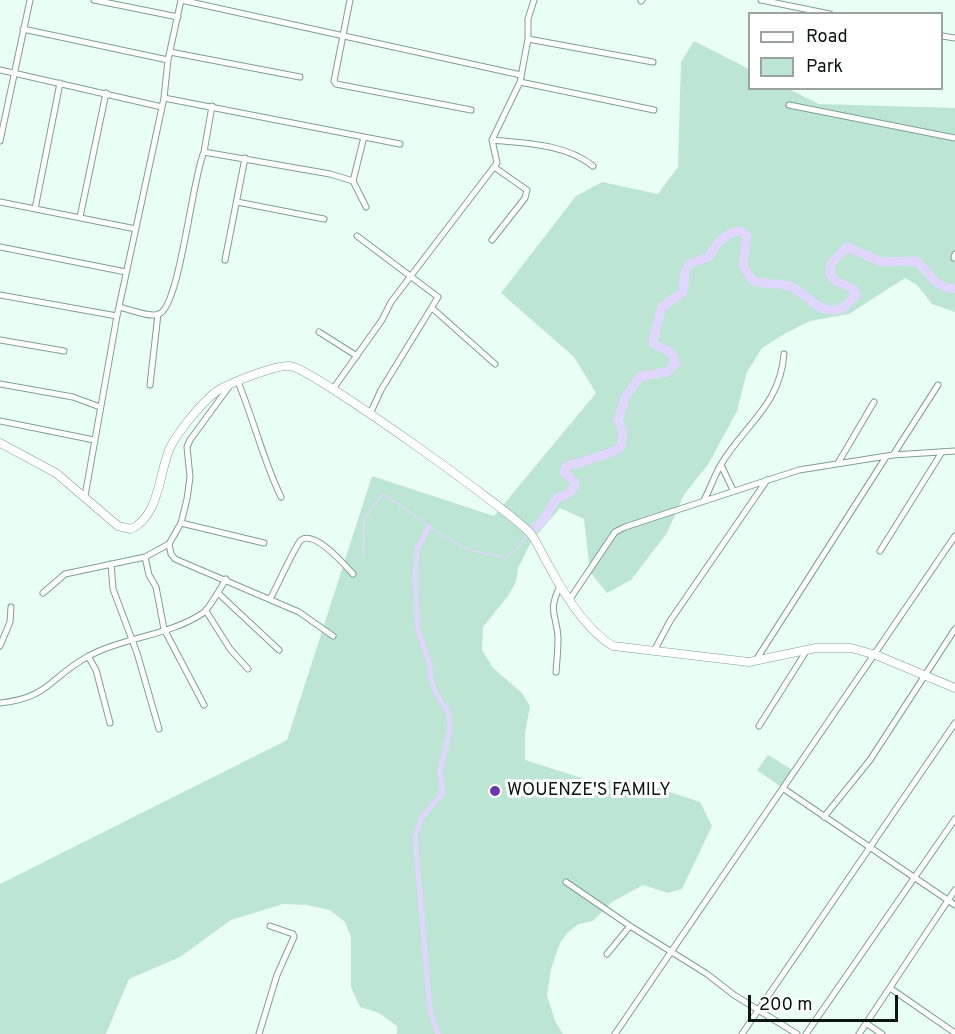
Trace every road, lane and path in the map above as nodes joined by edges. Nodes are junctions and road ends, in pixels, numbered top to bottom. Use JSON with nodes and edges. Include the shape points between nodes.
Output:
{"nodes":[{"id":1,"x":30,"y":0,"type":"edge"},
{"id":2,"x":94,"y":0,"type":"edge"},
{"id":3,"x":181,"y":0,"type":"edge"},
{"id":4,"x":350,"y":0,"type":"edge"},
{"id":5,"x":534,"y":0,"type":"edge"},
{"id":6,"x":761,"y":0,"type":"edge"},
{"id":7,"x":820,"y":12,"type":"edge"},
{"id":8,"x":178,"y":17,"type":"junction"},
{"id":9,"x":23,"y":29,"type":"junction"},
{"id":10,"x":342,"y":35,"type":"junction"},
{"id":11,"x":528,"y":39,"type":"junction"},
{"id":12,"x":170,"y":52,"type":"junction"},
{"id":13,"x":168,"y":60,"type":"junction"},
{"id":14,"x":653,"y":62,"type":"dead end"},
{"id":15,"x":0,"y":70,"type":"edge"},
{"id":16,"x":13,"y":73,"type":"junction"},
{"id":17,"x":521,"y":75,"type":"junction"},
{"id":18,"x":300,"y":77,"type":"dead end"},
{"id":19,"x":520,"y":82,"type":"junction"},
{"id":20,"x":60,"y":83,"type":"junction"},
{"id":21,"x":106,"y":93,"type":"junction"},
{"id":22,"x":164,"y":98,"type":"junction"},
{"id":23,"x":789,"y":105,"type":"dead end"},
{"id":24,"x":212,"y":106,"type":"junction"},
{"id":25,"x":162,"y":107,"type":"junction"},
{"id":26,"x":3,"y":110,"type":"edge"},
{"id":27,"x":471,"y":110,"type":"dead end"},
{"id":28,"x":654,"y":110,"type":"dead end"},
{"id":29,"x":364,"y":137,"type":"junction"},
{"id":30,"x":955,"y":138,"type":"edge"},
{"id":31,"x":492,"y":140,"type":"junction"},
{"id":32,"x":0,"y":141,"type":"edge"},
{"id":33,"x":400,"y":144,"type":"dead end"},
{"id":34,"x":204,"y":152,"type":"junction"},
{"id":35,"x":245,"y":158,"type":"junction"},
{"id":36,"x":593,"y":166,"type":"dead end"},
{"id":37,"x":494,"y":167,"type":"junction"},
{"id":38,"x":353,"y":181,"type":"junction"},
{"id":39,"x":0,"y":202,"type":"edge"},
{"id":40,"x":237,"y":202,"type":"junction"},
{"id":41,"x":366,"y":207,"type":"dead end"},
{"id":42,"x":35,"y":209,"type":"junction"},
{"id":43,"x":80,"y":216,"type":"junction"},
{"id":44,"x":324,"y":219,"type":"dead end"},
{"id":45,"x":136,"y":229,"type":"junction"},
{"id":46,"x":357,"y":236,"type":"dead end"},
{"id":47,"x":492,"y":240,"type":"dead end"},
{"id":48,"x":0,"y":247,"type":"edge"},
{"id":49,"x":225,"y":260,"type":"dead end"},
{"id":50,"x":126,"y":272,"type":"junction"},
{"id":51,"x":411,"y":276,"type":"junction"},
{"id":52,"x":0,"y":295,"type":"edge"},
{"id":53,"x":119,"y":307,"type":"junction"},
{"id":54,"x":432,"y":308,"type":"junction"},
{"id":55,"x":158,"y":314,"type":"junction"},
{"id":56,"x":117,"y":316,"type":"junction"},
{"id":57,"x":319,"y":332,"type":"dead end"},
{"id":58,"x":0,"y":340,"type":"edge"},
{"id":59,"x":64,"y":351,"type":"dead end"},
{"id":60,"x":784,"y":354,"type":"dead end"},
{"id":61,"x":357,"y":356,"type":"junction"},
{"id":62,"x":495,"y":364,"type":"dead end"},
{"id":63,"x":235,"y":383,"type":"junction"},
{"id":64,"x":0,"y":384,"type":"edge"},
{"id":65,"x":150,"y":385,"type":"dead end"},
{"id":66,"x":938,"y":385,"type":"dead end"},
{"id":67,"x":333,"y":389,"type":"junction"},
{"id":68,"x":874,"y":402,"type":"dead end"},
{"id":69,"x":100,"y":407,"type":"junction"},
{"id":70,"x":370,"y":414,"type":"junction"},
{"id":71,"x":0,"y":421,"type":"edge"},
{"id":72,"x":94,"y":440,"type":"junction"},
{"id":73,"x":0,"y":443,"type":"edge"},
{"id":74,"x":955,"y":444,"type":"edge"},
{"id":75,"x":953,"y":451,"type":"edge"},
{"id":76,"x":942,"y":452,"type":"junction"},
{"id":77,"x":893,"y":455,"type":"junction"},
{"id":78,"x":886,"y":458,"type":"junction"},
{"id":79,"x":838,"y":463,"type":"junction"},
{"id":80,"x":721,"y":465,"type":"junction"},
{"id":81,"x":767,"y":480,"type":"junction"},
{"id":82,"x":733,"y":490,"type":"junction"},
{"id":83,"x":85,"y":496,"type":"junction"},
{"id":84,"x":281,"y":497,"type":"dead end"},
{"id":85,"x":704,"y":500,"type":"junction"},
{"id":86,"x":181,"y":524,"type":"junction"},
{"id":87,"x":955,"y":536,"type":"edge"},
{"id":88,"x":264,"y":543,"type":"dead end"},
{"id":89,"x":169,"y":544,"type":"junction"},
{"id":90,"x":880,"y":551,"type":"dead end"},
{"id":91,"x":145,"y":557,"type":"junction"},
{"id":92,"x":111,"y":564,"type":"junction"},
{"id":93,"x":353,"y":574,"type":"dead end"},
{"id":94,"x":226,"y":579,"type":"junction"},
{"id":95,"x":560,"y":586,"type":"junction"},
{"id":96,"x":218,"y":592,"type":"junction"},
{"id":97,"x":43,"y":593,"type":"dead end"},
{"id":98,"x":270,"y":599,"type":"junction"},
{"id":99,"x":570,"y":599,"type":"junction"},
{"id":100,"x":11,"y":607,"type":"dead end"},
{"id":101,"x":206,"y":611,"type":"junction"},
{"id":102,"x":164,"y":628,"type":"junction"},
{"id":103,"x":955,"y":629,"type":"edge"},
{"id":104,"x":333,"y":636,"type":"dead end"},
{"id":105,"x":130,"y":639,"type":"junction"},
{"id":106,"x":0,"y":646,"type":"edge"},
{"id":107,"x":279,"y":650,"type":"dead end"},
{"id":108,"x":807,"y":650,"type":"junction"},
{"id":109,"x":654,"y":651,"type":"junction"},
{"id":110,"x":876,"y":655,"type":"junction"},
{"id":111,"x":88,"y":656,"type":"junction"},
{"id":112,"x":755,"y":661,"type":"junction"},
{"id":113,"x":248,"y":669,"type":"dead end"},
{"id":114,"x":556,"y":672,"type":"dead end"},
{"id":115,"x":923,"y":676,"type":"junction"},
{"id":116,"x":955,"y":688,"type":"edge"},
{"id":117,"x":0,"y":703,"type":"edge"},
{"id":118,"x":204,"y":705,"type":"dead end"},
{"id":119,"x":110,"y":723,"type":"dead end"},
{"id":120,"x":955,"y":723,"type":"edge"},
{"id":121,"x":759,"y":726,"type":"dead end"},
{"id":122,"x":159,"y":729,"type":"dead end"},
{"id":123,"x":784,"y":789,"type":"junction"},
{"id":124,"x":824,"y":817,"type":"junction"},
{"id":125,"x":955,"y":819,"type":"edge"},
{"id":126,"x":871,"y":848,"type":"junction"},
{"id":127,"x":914,"y":879,"type":"junction"},
{"id":128,"x":566,"y":882,"type":"dead end"},
{"id":129,"x":955,"y":890,"type":"edge"},
{"id":130,"x":948,"y":900,"type":"junction"},
{"id":131,"x":955,"y":905,"type":"edge"},
{"id":132,"x":270,"y":926,"type":"dead end"},
{"id":133,"x":630,"y":926,"type":"junction"},
{"id":134,"x":673,"y":951,"type":"junction"},
{"id":135,"x":608,"y":954,"type":"dead end"},
{"id":136,"x":890,"y":988,"type":"junction"},
{"id":137,"x":759,"y":1010,"type":"junction"},
{"id":138,"x":867,"y":1024,"type":"junction"},
{"id":139,"x":955,"y":1033,"type":"edge"},
{"id":140,"x":259,"y":1034,"type":"edge"},
{"id":141,"x":615,"y":1034,"type":"edge"},
{"id":142,"x":742,"y":1034,"type":"edge"},
{"id":143,"x":797,"y":1034,"type":"edge"},
{"id":144,"x":806,"y":1034,"type":"edge"},
{"id":145,"x":859,"y":1034,"type":"edge"},
{"id":146,"x":882,"y":1034,"type":"edge"}],
"edges":[{"from":1,"to":9,"type":"street"},
{"from":2,"to":8,"type":"street"},
{"from":3,"to":8,"type":"street"},
{"from":3,"to":10,"type":"street"},
{"from":4,"to":10,"type":"street"},
{"from":5,"to":11,"type":"street","via":[[528,19]]},
{"from":6,"to":7,"type":"street"},
{"from":8,"to":12,"type":"street"},
{"from":9,"to":13,"type":"street"},
{"from":9,"to":16,"type":"street"},
{"from":10,"to":17,"type":"street"},
{"from":10,"to":27,"type":"street","via":[[336,84]]},
{"from":11,"to":14,"type":"street"},
{"from":11,"to":17,"type":"street"},
{"from":12,"to":13,"type":"street"},
{"from":12,"to":18,"type":"street"},
{"from":13,"to":22,"type":"street"},
{"from":15,"to":16,"type":"street"},
{"from":16,"to":20,"type":"street"},
{"from":16,"to":26,"type":"street"},
{"from":17,"to":19,"type":"street"},
{"from":19,"to":28,"type":"street"},
{"from":19,"to":31,"type":"street"},
{"from":20,"to":21,"type":"street"},
{"from":20,"to":42,"type":"street"},
{"from":21,"to":25,"type":"street"},
{"from":21,"to":43,"type":"street"},
{"from":22,"to":24,"type":"street"},
{"from":22,"to":25,"type":"street"},
{"from":23,"to":30,"type":"street"},
{"from":24,"to":29,"type":"street"},
{"from":24,"to":34,"type":"street"},
{"from":25,"to":45,"type":"street"},
{"from":26,"to":32,"type":"street"},
{"from":29,"to":33,"type":"street"},
{"from":29,"to":38,"type":"street"},
{"from":31,"to":36,"type":"street","via":[[538,145],[582,157]]},
{"from":31,"to":37,"type":"street","via":[[497,162]]},
{"from":34,"to":35,"type":"street"},
{"from":34,"to":55,"type":"street","via":[[172,297]]},
{"from":35,"to":38,"type":"street"},
{"from":35,"to":40,"type":"street"},
{"from":37,"to":47,"type":"street","via":[[527,190]]},
{"from":37,"to":51,"type":"street"},
{"from":38,"to":41,"type":"street"},
{"from":39,"to":42,"type":"street"},
{"from":40,"to":44,"type":"street"},
{"from":40,"to":49,"type":"street"},
{"from":42,"to":43,"type":"street"},
{"from":43,"to":45,"type":"street"},
{"from":45,"to":50,"type":"street"},
{"from":46,"to":51,"type":"street"},
{"from":48,"to":50,"type":"street"},
{"from":50,"to":53,"type":"street"},
{"from":51,"to":54,"type":"street","via":[[437,295]]},
{"from":51,"to":61,"type":"street"},
{"from":52,"to":56,"type":"street"},
{"from":53,"to":55,"type":"street"},
{"from":53,"to":56,"type":"street"},
{"from":54,"to":62,"type":"street"},
{"from":54,"to":70,"type":"street"},
{"from":55,"to":65,"type":"street"},
{"from":56,"to":69,"type":"street"},
{"from":57,"to":61,"type":"street"},
{"from":58,"to":59,"type":"street"},
{"from":60,"to":80,"type":"street","via":[[781,378],[772,400]]},
{"from":61,"to":67,"type":"street"},
{"from":63,"to":67,"type":"main road","via":[[291,366]]},
{"from":63,"to":83,"type":"main road","via":[[207,399],[175,438],[150,511],[137,526],[118,526]]},
{"from":63,"to":84,"type":"street"},
{"from":63,"to":86,"type":"street","via":[[195,431],[187,447],[190,477]]},
{"from":64,"to":69,"type":"street","via":[[73,397]]},
{"from":66,"to":77,"type":"street"},
{"from":67,"to":70,"type":"main road"},
{"from":68,"to":79,"type":"street"},
{"from":69,"to":72,"type":"street"},
{"from":70,"to":95,"type":"main road","via":[[530,532]]},
{"from":71,"to":72,"type":"street"},
{"from":72,"to":83,"type":"street"},
{"from":73,"to":83,"type":"main road","via":[[56,473]]},
{"from":74,"to":75,"type":"street"},
{"from":75,"to":76,"type":"street"},
{"from":76,"to":77,"type":"street"},
{"from":76,"to":90,"type":"street"},
{"from":77,"to":78,"type":"street"},
{"from":78,"to":79,"type":"street"},
{"from":78,"to":112,"type":"street"},
{"from":79,"to":81,"type":"street"},
{"from":80,"to":82,"type":"street"},
{"from":80,"to":85,"type":"street"},
{"from":81,"to":82,"type":"street"},
{"from":81,"to":109,"type":"street","via":[[670,621]]},
{"from":82,"to":85,"type":"street"},
{"from":85,"to":99,"type":"street","via":[[615,532]]},
{"from":86,"to":88,"type":"street"},
{"from":86,"to":89,"type":"street"},
{"from":87,"to":110,"type":"street"},
{"from":89,"to":91,"type":"street"},
{"from":89,"to":94,"type":"street","via":[[176,559]]},
{"from":91,"to":92,"type":"street"},
{"from":91,"to":102,"type":"street"},
{"from":92,"to":97,"type":"street","via":[[65,574]]},
{"from":92,"to":105,"type":"street","via":[[113,590]]},
{"from":93,"to":98,"type":"street","via":[[336,554],[309,538],[302,539],[294,547]]},
{"from":94,"to":96,"type":"street"},
{"from":94,"to":98,"type":"street"},
{"from":95,"to":99,"type":"main road"},
{"from":95,"to":114,"type":"street","via":[[552,611],[558,635]]},
{"from":96,"to":101,"type":"street"},
{"from":96,"to":107,"type":"street"},
{"from":98,"to":104,"type":"street","via":[[299,612]]},
{"from":99,"to":109,"type":"main road","via":[[600,638],[613,646]]},
{"from":100,"to":106,"type":"street","via":[[10,622]]},
{"from":101,"to":102,"type":"street","via":[[172,628]]},
{"from":101,"to":113,"type":"street"},
{"from":102,"to":105,"type":"street"},
{"from":102,"to":118,"type":"street"},
{"from":103,"to":115,"type":"street"},
{"from":105,"to":111,"type":"street"},
{"from":105,"to":122,"type":"street"},
{"from":108,"to":110,"type":"main road","via":[[851,648]]},
{"from":108,"to":112,"type":"main road"},
{"from":108,"to":121,"type":"street"},
{"from":109,"to":112,"type":"main road"},
{"from":110,"to":115,"type":"main road"},
{"from":110,"to":123,"type":"street"},
{"from":111,"to":117,"type":"street","via":[[44,691],[22,701]]},
{"from":111,"to":119,"type":"street","via":[[96,670]]},
{"from":115,"to":116,"type":"main road"},
{"from":115,"to":124,"type":"street","via":[[870,760]]},
{"from":120,"to":126,"type":"street"},
{"from":123,"to":124,"type":"street"},
{"from":123,"to":134,"type":"street"},
{"from":124,"to":126,"type":"street"},
{"from":125,"to":127,"type":"street"},
{"from":126,"to":127,"type":"street"},
{"from":126,"to":137,"type":"street"},
{"from":127,"to":130,"type":"street"},
{"from":127,"to":144,"type":"street"},
{"from":128,"to":133,"type":"street"},
{"from":129,"to":130,"type":"street"},
{"from":130,"to":131,"type":"street"},
{"from":130,"to":136,"type":"street"},
{"from":132,"to":140,"type":"street","via":[[294,937],[277,975]]},
{"from":133,"to":134,"type":"street"},
{"from":133,"to":135,"type":"street"},
{"from":134,"to":137,"type":"street"},
{"from":134,"to":141,"type":"street"},
{"from":136,"to":138,"type":"street"},
{"from":136,"to":139,"type":"street"},
{"from":137,"to":142,"type":"street"},
{"from":137,"to":143,"type":"street"},
{"from":138,"to":145,"type":"street"},
{"from":138,"to":146,"type":"street"}]}
